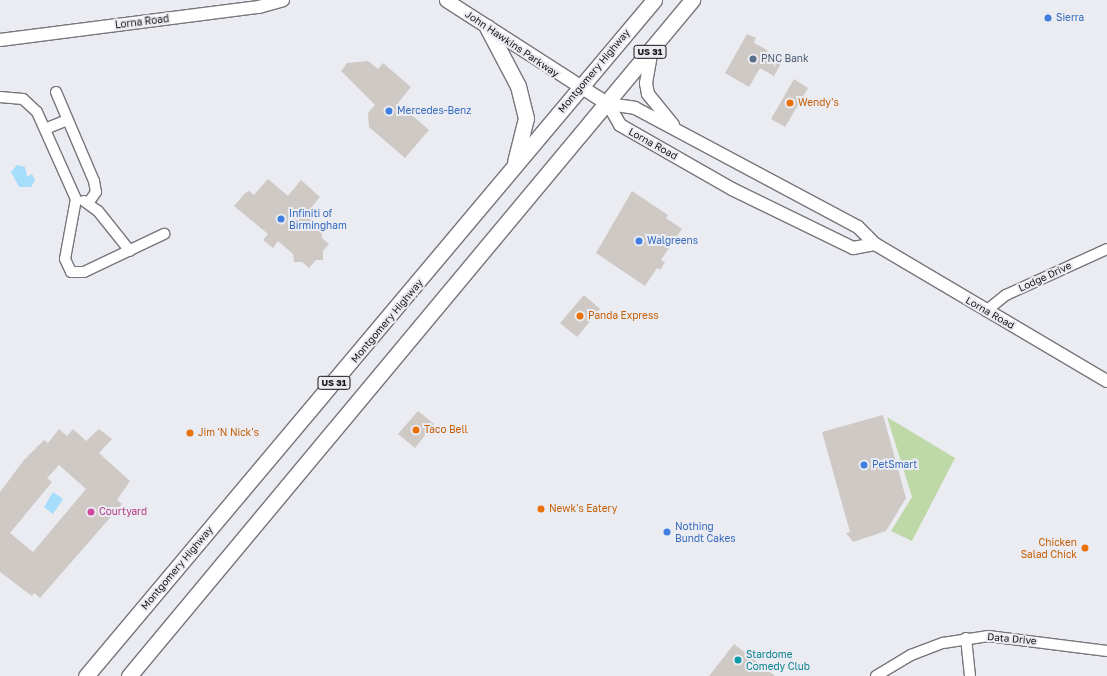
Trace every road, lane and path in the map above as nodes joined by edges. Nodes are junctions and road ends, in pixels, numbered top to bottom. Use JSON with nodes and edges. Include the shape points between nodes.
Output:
{"nodes":[{"id":1,"x":283,"y":0,"type":"edge"},
{"id":2,"x":446,"y":0,"type":"edge"},
{"id":3,"x":654,"y":0,"type":"edge"},
{"id":4,"x":692,"y":0,"type":"edge"},
{"id":5,"x":487,"y":27,"type":"junction"},
{"id":6,"x":0,"y":40,"type":"edge"},
{"id":7,"x":652,"y":50,"type":"junction"},
{"id":8,"x":579,"y":89,"type":"junction"},
{"id":9,"x":56,"y":92,"type":"dead end"},
{"id":10,"x":0,"y":97,"type":"edge"},
{"id":11,"x":608,"y":104,"type":"junction"},
{"id":12,"x":67,"y":120,"type":"junction"},
{"id":13,"x":45,"y":129,"type":"junction"},
{"id":14,"x":677,"y":130,"type":"junction"},
{"id":15,"x":512,"y":170,"type":"junction"},
{"id":16,"x":76,"y":199,"type":"junction"},
{"id":17,"x":89,"y":202,"type":"junction"},
{"id":18,"x":164,"y":234,"type":"dead end"},
{"id":19,"x":875,"y":244,"type":"junction"},
{"id":20,"x":1107,"y":249,"type":"edge"},
{"id":21,"x":130,"y":251,"type":"junction"},
{"id":22,"x":986,"y":311,"type":"junction"},
{"id":23,"x":1107,"y":381,"type":"edge"},
{"id":24,"x":966,"y":638,"type":"junction"},
{"id":25,"x":1107,"y":651,"type":"edge"},
{"id":26,"x":86,"y":676,"type":"edge"},
{"id":27,"x":129,"y":676,"type":"edge"},
{"id":28,"x":876,"y":676,"type":"edge"},
{"id":29,"x":970,"y":676,"type":"edge"}],
"edges":[{"from":1,"to":6,"type":"street","name":"Lorna Road","via":[[258,7]]},
{"from":2,"to":5,"type":"main road","name":"John Hawkins Parkway"},
{"from":3,"to":8,"type":"main road","name":"Montgomery Highway","number":"US 31"},
{"from":4,"to":7,"type":"main road","number":"US 31"},
{"from":5,"to":8,"type":"main road","name":"John Hawkins Parkway"},
{"from":5,"to":15,"type":"main road","via":[[518,86],[526,118]]},
{"from":7,"to":11,"type":"main road","number":"US 31"},
{"from":7,"to":14,"type":"street","via":[[646,83],[648,94]]},
{"from":8,"to":11,"type":"main road","name":"John Hawkins Parkway"},
{"from":8,"to":15,"type":"main road","name":"Montgomery Highway","number":"US 31"},
{"from":9,"to":12,"type":"street"},
{"from":10,"to":13,"type":"street","via":[[23,99],[29,103]]},
{"from":11,"to":14,"type":"street","name":"Lorna Road","via":[[635,108]]},
{"from":11,"to":19,"type":"street","name":"Lorna Road","via":[[620,125],[732,189],[853,248]]},
{"from":11,"to":27,"type":"main road","number":"US 31"},
{"from":12,"to":13,"type":"street"},
{"from":12,"to":17,"type":"street","via":[[94,181],[96,192]]},
{"from":13,"to":16,"type":"street"},
{"from":14,"to":19,"type":"street","name":"Lorna Road","via":[[858,227]]},
{"from":15,"to":26,"type":"main road","name":"Montgomery Highway","number":"US 31"},
{"from":16,"to":17,"type":"street"},
{"from":16,"to":21,"type":"street","via":[[65,259],[71,272],[84,272]]},
{"from":17,"to":21,"type":"street"},
{"from":18,"to":21,"type":"street"},
{"from":19,"to":22,"type":"street","name":"Lorna Road"},
{"from":20,"to":22,"type":"street","name":"Lodge Drive","via":[[1006,295]]},
{"from":22,"to":23,"type":"street","name":"Lorna Road"},
{"from":24,"to":25,"type":"street","name":"Data Drive","via":[[988,636]]},
{"from":24,"to":28,"type":"street","name":"Data Drive","via":[[912,655]]},
{"from":24,"to":29,"type":"street"}]}
